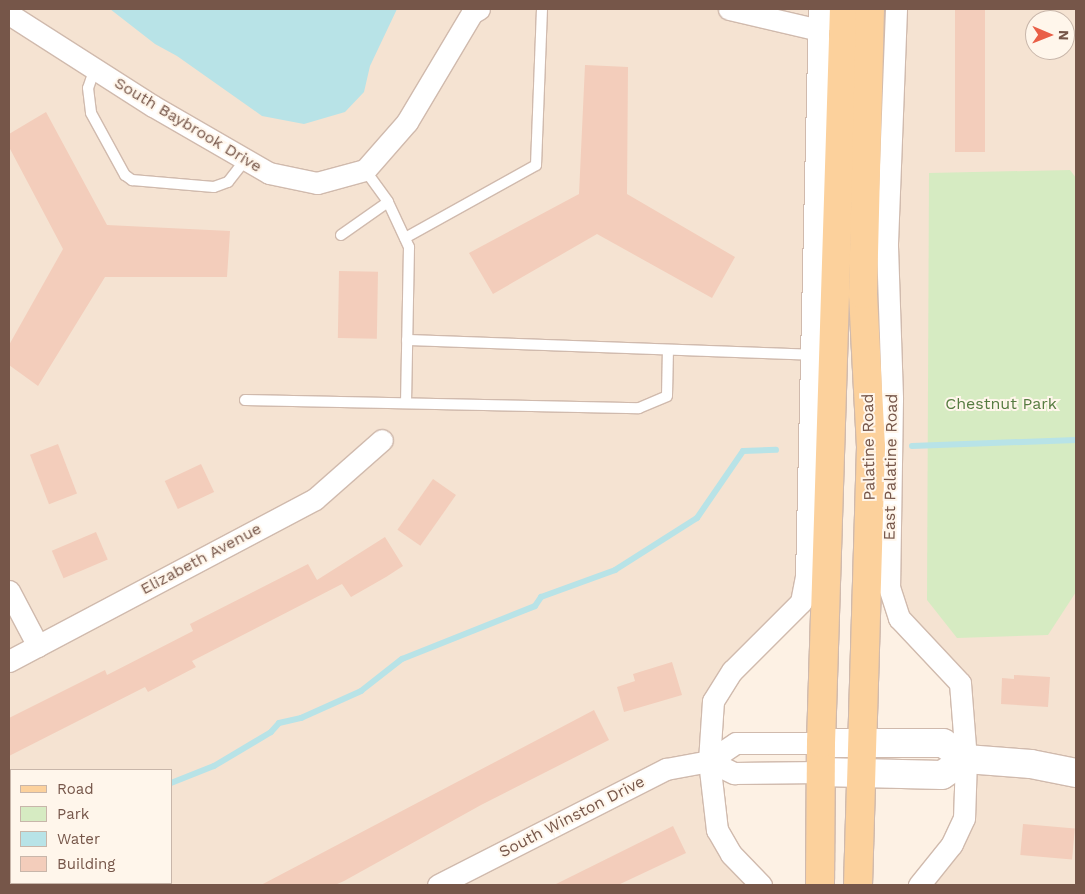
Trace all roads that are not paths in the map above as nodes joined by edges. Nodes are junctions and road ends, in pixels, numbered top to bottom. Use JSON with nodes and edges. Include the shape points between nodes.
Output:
{"nodes":[{"id":1,"x":478,"y":9,"type":"edge"},
{"id":2,"x":542,"y":9,"type":"edge"},
{"id":3,"x":730,"y":9,"type":"edge"},
{"id":4,"x":819,"y":9,"type":"edge"},
{"id":5,"x":844,"y":9,"type":"edge"},
{"id":6,"x":870,"y":9,"type":"edge"},
{"id":7,"x":896,"y":9,"type":"edge"},
{"id":8,"x":9,"y":14,"type":"edge"},
{"id":9,"x":819,"y":30,"type":"junction"},
{"id":10,"x":95,"y":68,"type":"junction"},
{"id":11,"x":246,"y":160,"type":"junction"},
{"id":12,"x":365,"y":170,"type":"junction"},
{"id":13,"x":388,"y":202,"type":"junction"},
{"id":14,"x":341,"y":235,"type":"dead end"},
{"id":15,"x":405,"y":238,"type":"junction"},
{"id":16,"x":407,"y":340,"type":"junction"},
{"id":17,"x":668,"y":350,"type":"junction"},
{"id":18,"x":814,"y":355,"type":"junction"},
{"id":19,"x":245,"y":400,"type":"dead end"},
{"id":20,"x":406,"y":403,"type":"junction"},
{"id":21,"x":382,"y":440,"type":"dead end"},
{"id":22,"x":9,"y":592,"type":"edge"},
{"id":23,"x":38,"y":646,"type":"junction"},
{"id":24,"x":9,"y":661,"type":"edge"},
{"id":25,"x":863,"y":742,"type":"junction"},
{"id":26,"x":821,"y":743,"type":"junction"},
{"id":27,"x":966,"y":759,"type":"junction"},
{"id":28,"x":709,"y":761,"type":"junction"},
{"id":29,"x":821,"y":772,"type":"junction"},
{"id":30,"x":1076,"y":773,"type":"edge"},
{"id":31,"x":862,"y":774,"type":"junction"},
{"id":32,"x":438,"y":885,"type":"edge"},
{"id":33,"x":761,"y":885,"type":"edge"},
{"id":34,"x":820,"y":885,"type":"edge"},
{"id":35,"x":858,"y":885,"type":"edge"},
{"id":36,"x":919,"y":885,"type":"edge"}],
"edges":[{"from":1,"to":12,"type":"street","via":[[472,13],[406,122]]},
{"from":2,"to":15,"type":"lane","via":[[536,165]]},
{"from":3,"to":9,"type":"street"},
{"from":4,"to":9,"type":"street"},
{"from":5,"to":26,"type":"main road"},
{"from":6,"to":25,"type":"main road","name":"Palatine Road","via":[[863,294],[871,447]]},
{"from":7,"to":27,"type":"street","name":"East Palatine Road","via":[[887,246],[892,399],[890,587],[899,618],[960,683]]},
{"from":8,"to":10,"type":"street","name":"South Baybrook Drive"},
{"from":9,"to":18,"type":"street"},
{"from":10,"to":11,"type":"street","name":"South Baybrook Drive"},
{"from":10,"to":11,"type":"lane","via":[[88,88],[91,114],[125,175],[132,180],[214,187],[228,182]]},
{"from":11,"to":12,"type":"street","name":"South Baybrook Drive","via":[[269,173],[317,183]]},
{"from":12,"to":13,"type":"lane"},
{"from":13,"to":14,"type":"lane"},
{"from":13,"to":15,"type":"lane"},
{"from":15,"to":16,"type":"lane","via":[[409,247]]},
{"from":16,"to":17,"type":"lane"},
{"from":16,"to":20,"type":"lane"},
{"from":17,"to":18,"type":"lane"},
{"from":17,"to":20,"type":"lane","via":[[667,396],[639,408]]},
{"from":18,"to":28,"type":"street","via":[[806,577],[801,602],[732,671],[713,702]]},
{"from":19,"to":20,"type":"lane"},
{"from":21,"to":23,"type":"street","name":"Elizabeth Avenue","via":[[315,499]]},
{"from":22,"to":23,"type":"street"},
{"from":23,"to":24,"type":"street","name":"Elizabeth Avenue"},
{"from":25,"to":26,"type":"street"},
{"from":25,"to":27,"type":"street","via":[[943,743]]},
{"from":25,"to":31,"type":"main road","name":"Palatine Road"},
{"from":26,"to":28,"type":"street","name":"South Winston Drive","via":[[736,743]]},
{"from":26,"to":29,"type":"main road"},
{"from":27,"to":30,"type":"street","via":[[1031,764]]},
{"from":27,"to":31,"type":"street","via":[[942,775]]},
{"from":27,"to":36,"type":"street","name":"East Palatine Road","via":[[964,818],[952,844]]},
{"from":28,"to":29,"type":"street","via":[[734,773]]},
{"from":28,"to":32,"type":"street","name":"South Winston Drive","via":[[666,769]]},
{"from":28,"to":33,"type":"street","via":[[717,830],[731,854]]},
{"from":29,"to":31,"type":"street"},
{"from":29,"to":34,"type":"main road"},
{"from":31,"to":35,"type":"main road","name":"Palatine Road"}]}
